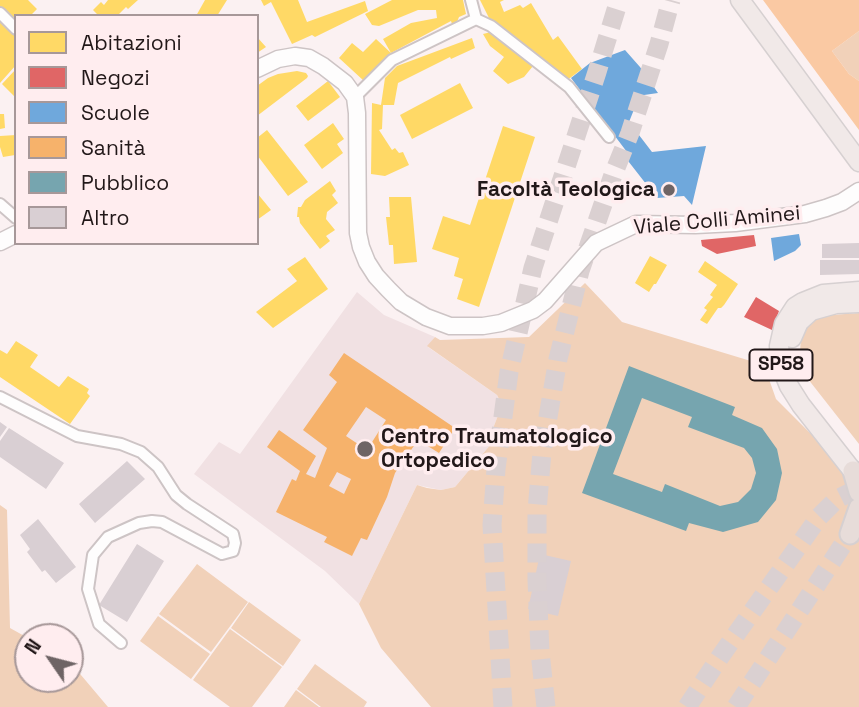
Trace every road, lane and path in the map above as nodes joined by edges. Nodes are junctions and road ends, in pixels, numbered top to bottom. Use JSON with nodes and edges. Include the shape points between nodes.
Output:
{"nodes":[{"id":1,"x":471,"y":0,"type":"edge"},
{"id":2,"x":740,"y":0,"type":"edge"},
{"id":3,"x":0,"y":13,"type":"edge"},
{"id":4,"x":476,"y":19,"type":"junction"},
{"id":5,"x":14,"y":27,"type":"edge"},
{"id":6,"x":259,"y":68,"type":"edge"},
{"id":7,"x":355,"y":97,"type":"junction"},
{"id":8,"x":610,"y":137,"type":"dead end"},
{"id":9,"x":859,"y":162,"type":"edge"},
{"id":10,"x":859,"y":191,"type":"edge"},
{"id":11,"x":0,"y":204,"type":"edge"},
{"id":12,"x":14,"y":216,"type":"edge"},
{"id":13,"x":859,"y":291,"type":"edge"},
{"id":14,"x":859,"y":303,"type":"edge"},
{"id":15,"x":0,"y":397,"type":"edge"},
{"id":16,"x":857,"y":470,"type":"edge"},
{"id":17,"x":859,"y":492,"type":"edge"},
{"id":18,"x":859,"y":508,"type":"edge"},
{"id":19,"x":859,"y":527,"type":"tunnel mouth"},
{"id":20,"x":121,"y":643,"type":"dead end"}],
"edges":[{"from":1,"to":4,"type":"street"},
{"from":2,"to":9,"type":"main road"},
{"from":3,"to":5,"type":"street"},
{"from":4,"to":7,"type":"street","via":[[392,60]]},
{"from":4,"to":8,"type":"street","via":[[569,87]]},
{"from":6,"to":7,"type":"main road","via":[[278,59],[309,58],[336,75]]},
{"from":7,"to":10,"type":"main road","name":"Viale Colli Aminei","via":[[358,233],[364,255],[376,276],[401,302],[450,326],[500,323],[533,310],[596,243],[636,224],[734,223],[805,214]]},
{"from":11,"to":12,"type":"street"},
{"from":13,"to":16,"type":"main road","number":"SP58","via":[[823,294],[795,307],[784,324],[779,345],[789,386]]},
{"from":14,"to":16,"type":"main road","number":"SP58","via":[[830,305],[806,314],[794,330],[791,354],[801,386]]},
{"from":15,"to":20,"type":"street","via":[[77,436],[141,452],[176,495],[233,534],[233,551],[222,554],[172,526],[152,521],[108,537],[93,555],[88,589],[99,624]]},
{"from":16,"to":17,"type":"highway"},
{"from":18,"to":19,"type":"highway","via":[[850,534]]}]}
